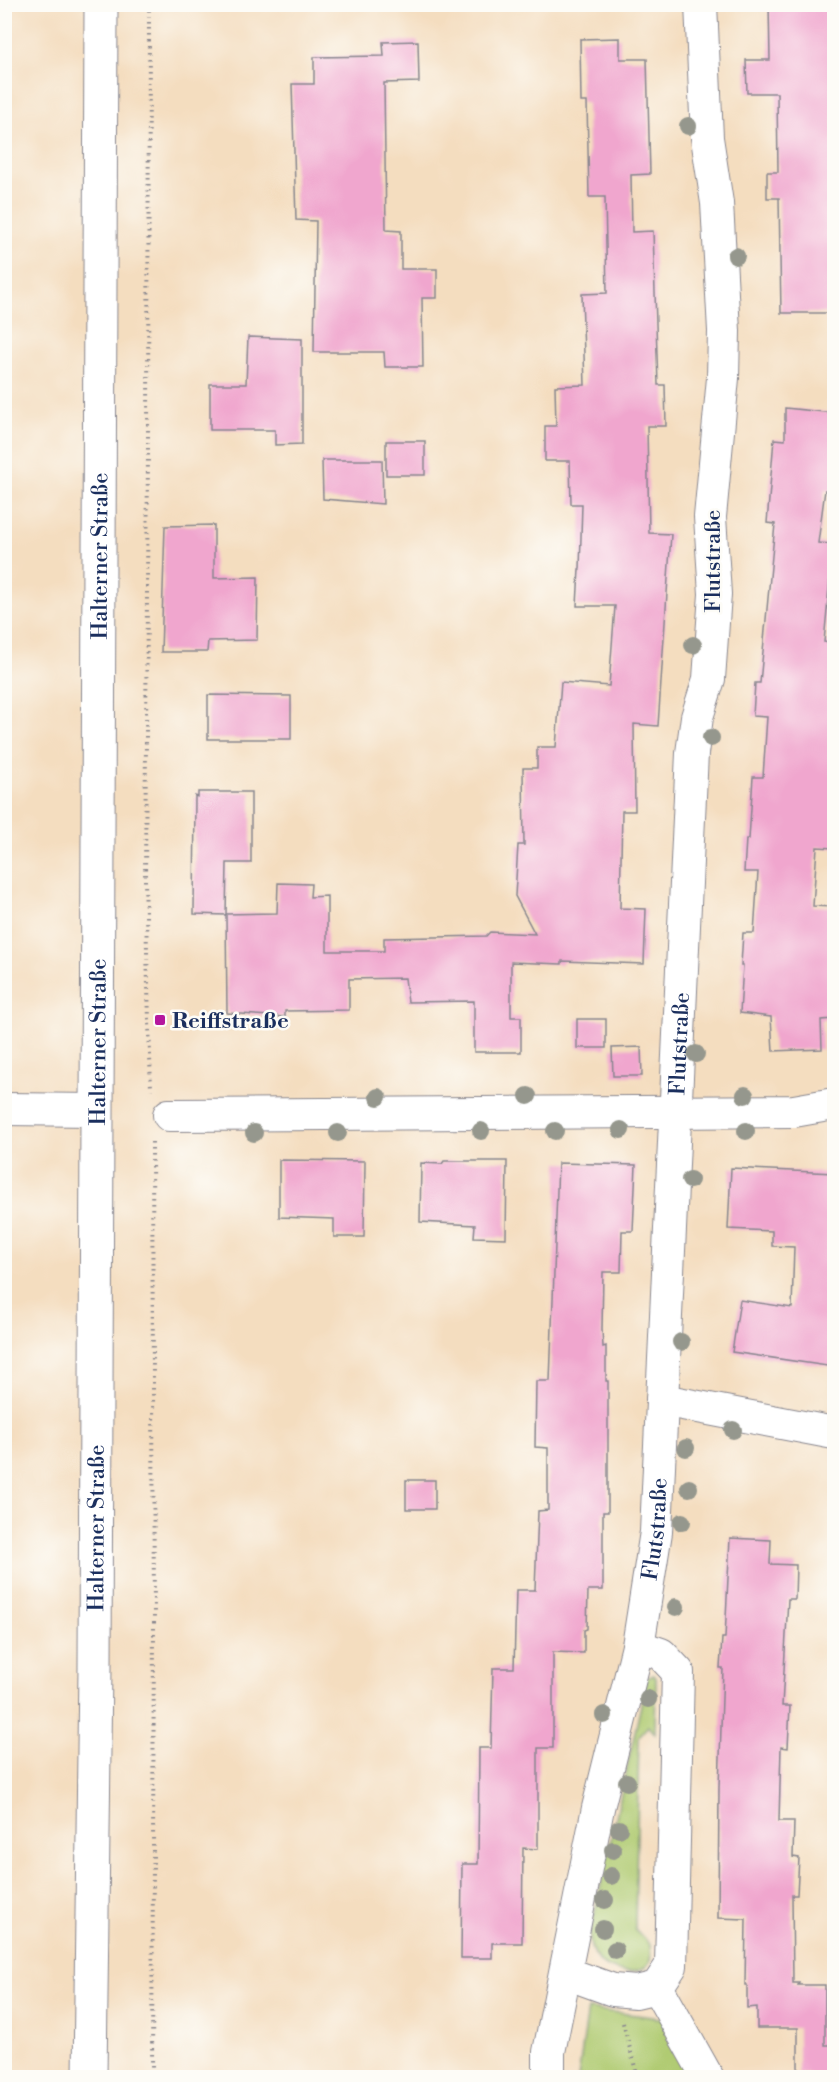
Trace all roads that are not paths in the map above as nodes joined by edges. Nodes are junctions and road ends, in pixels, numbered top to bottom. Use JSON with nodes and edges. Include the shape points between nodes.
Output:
{"nodes":[{"id":1,"x":101,"y":4,"type":"edge"},
{"id":2,"x":701,"y":4,"type":"edge"},
{"id":3,"x":834,"y":1104,"type":"edge"},
{"id":4,"x":4,"y":1109,"type":"edge"},
{"id":5,"x":96,"y":1110,"type":"junction"},
{"id":6,"x":675,"y":1113,"type":"junction"},
{"id":7,"x":157,"y":1115,"type":"road end"},
{"id":8,"x":662,"y":1400,"type":"junction"},
{"id":9,"x":834,"y":1433,"type":"edge"},
{"id":10,"x":638,"y":1646,"type":"junction"},
{"id":11,"x":566,"y":1973,"type":"junction"},
{"id":12,"x":657,"y":1987,"type":"junction"},
{"id":13,"x":90,"y":2078,"type":"edge"},
{"id":14,"x":549,"y":2078,"type":"edge"},
{"id":15,"x":708,"y":2078,"type":"edge"}],
"edges":[{"from":1,"to":5,"type":"main road","name":"Halterner Straße"},
{"from":2,"to":6,"type":"street","name":"Flutstraße","via":[[707,138],[717,203],[723,378],[710,517],[714,605],[709,679],[697,717],[692,753]]},
{"from":3,"to":6,"type":"street","via":[[794,1111]]},
{"from":4,"to":5,"type":"street"},
{"from":5,"to":13,"type":"main road","name":"Halterner Straße"},
{"from":6,"to":7,"type":"street"},
{"from":6,"to":8,"type":"street","name":"Flutstraße"},
{"from":8,"to":9,"type":"street"},
{"from":8,"to":10,"type":"street","name":"Flutstraße","via":[[656,1532]]},
{"from":10,"to":11,"type":"street","name":"Flutstraße","via":[[598,1808]]},
{"from":10,"to":12,"type":"street","via":[[661,1654],[678,1672],[671,1966]]},
{"from":11,"to":12,"type":"street","via":[[613,1990],[636,1992]]},
{"from":11,"to":14,"type":"street","name":"Flutstraße","via":[[549,2052]]},
{"from":12,"to":15,"type":"street"}]}
